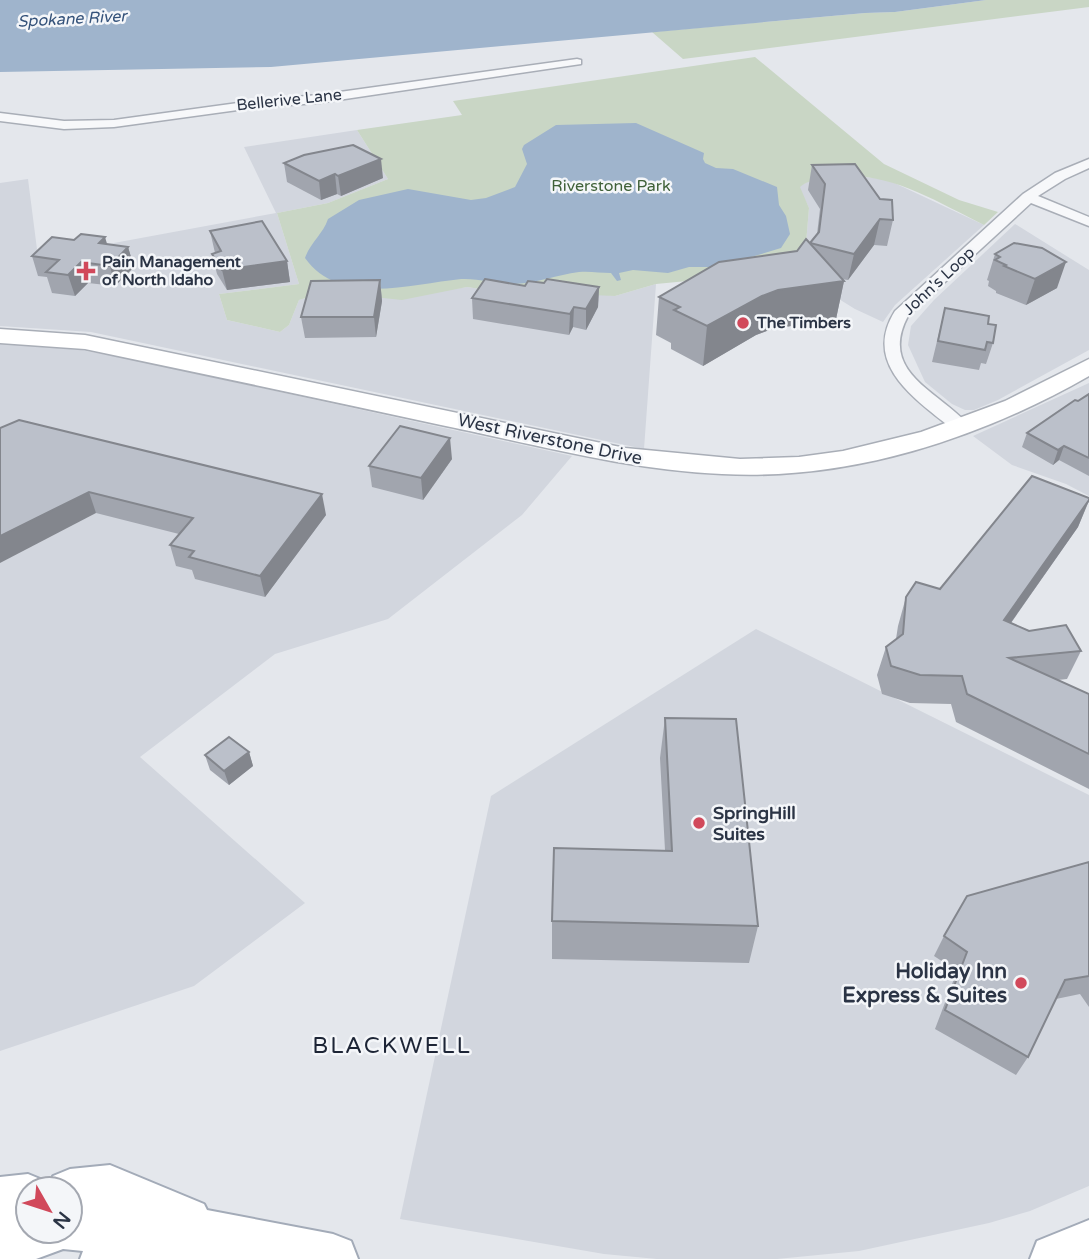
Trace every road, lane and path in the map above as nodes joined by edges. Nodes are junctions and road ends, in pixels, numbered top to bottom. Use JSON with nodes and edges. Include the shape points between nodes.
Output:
{"nodes":[{"id":1,"x":577,"y":62,"type":"dead end"},
{"id":2,"x":0,"y":117,"type":"edge"},
{"id":3,"x":1089,"y":163,"type":"edge"},
{"id":4,"x":1028,"y":197,"type":"junction"},
{"id":5,"x":1089,"y":222,"type":"edge"},
{"id":6,"x":0,"y":336,"type":"edge"},
{"id":7,"x":1089,"y":366,"type":"edge"},
{"id":8,"x":961,"y":427,"type":"junction"},
{"id":9,"x":84,"y":1192,"type":"edge"},
{"id":10,"x":84,"y":1226,"type":"edge"},
{"id":11,"x":218,"y":1235,"type":"junction"},
{"id":12,"x":1089,"y":1245,"type":"edge"},
{"id":13,"x":105,"y":1259,"type":"edge"},
{"id":14,"x":333,"y":1259,"type":"edge"},
{"id":15,"x":1055,"y":1259,"type":"edge"}],
"edges":[{"from":1,"to":2,"type":"street","name":"Bellerive Lane","via":[[102,124],[34,124]]},
{"from":3,"to":4,"type":"street","name":"John's Loop"},
{"from":4,"to":5,"type":"street"},
{"from":4,"to":8,"type":"street","name":"John's Loop","via":[[901,314],[892,333],[894,357],[911,385]]},
{"from":6,"to":8,"type":"street","name":"West Riverstone Drive","via":[[85,342],[625,456],[693,466],[814,463],[874,453]]},
{"from":7,"to":8,"type":"street","name":"West Riverstone Drive","via":[[1035,396]]},
{"from":9,"to":11,"type":"main road","via":[[110,1189]]},
{"from":10,"to":11,"type":"main road","via":[[119,1224]]},
{"from":11,"to":13,"type":"main road"},
{"from":11,"to":14,"type":"main road"},
{"from":12,"to":15,"type":"main road"}]}
